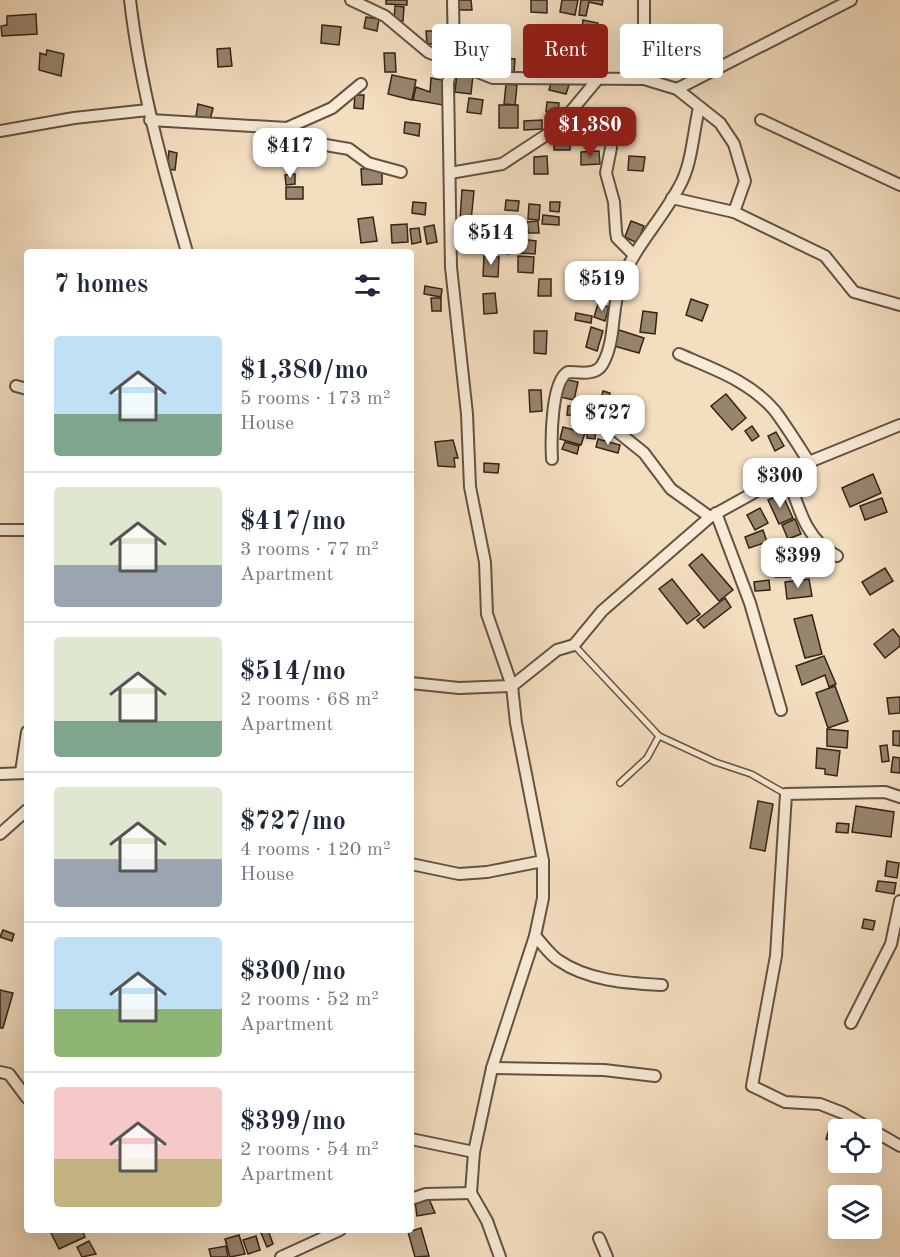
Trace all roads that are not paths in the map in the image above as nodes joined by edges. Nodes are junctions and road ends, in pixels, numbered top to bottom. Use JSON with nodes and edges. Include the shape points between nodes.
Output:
{"nodes":[{"id":1,"x":130,"y":0,"type":"edge"},
{"id":2,"x":351,"y":0,"type":"edge"},
{"id":3,"x":453,"y":0,"type":"edge"},
{"id":4,"x":644,"y":0,"type":"edge"},
{"id":5,"x":852,"y":0,"type":"edge"},
{"id":6,"x":453,"y":24,"type":"edge"},
{"id":7,"x":432,"y":54,"type":"edge"},
{"id":8,"x":511,"y":77,"type":"edge"},
{"id":9,"x":449,"y":78,"type":"edge"},
{"id":10,"x":644,"y":79,"type":"junction"},
{"id":11,"x":597,"y":80,"type":"junction"},
{"id":12,"x":362,"y":84,"type":"dead end"},
{"id":13,"x":677,"y":89,"type":"junction"},
{"id":14,"x":699,"y":108,"type":"junction"},
{"id":15,"x":149,"y":115,"type":"junction"},
{"id":16,"x":761,"y":120,"type":"dead end"},
{"id":17,"x":287,"y":128,"type":"junction"},
{"id":18,"x":0,"y":131,"type":"edge"},
{"id":19,"x":611,"y":148,"type":"dead end"},
{"id":20,"x":401,"y":172,"type":"dead end"},
{"id":21,"x":450,"y":173,"type":"junction"},
{"id":22,"x":900,"y":185,"type":"edge"},
{"id":23,"x":672,"y":198,"type":"junction"},
{"id":24,"x":734,"y":212,"type":"junction"},
{"id":25,"x":186,"y":249,"type":"edge"},
{"id":26,"x":634,"y":255,"type":"junction"},
{"id":27,"x":900,"y":305,"type":"edge"},
{"id":28,"x":679,"y":354,"type":"dead end"},
{"id":29,"x":900,"y":425,"type":"edge"},
{"id":30,"x":613,"y":428,"type":"dead end"},
{"id":31,"x":552,"y":459,"type":"dead end"},
{"id":32,"x":809,"y":462,"type":"junction"},
{"id":33,"x":787,"y":474,"type":"junction"},
{"id":34,"x":713,"y":515,"type":"junction"},
{"id":35,"x":0,"y":530,"type":"edge"},
{"id":36,"x":24,"y":530,"type":"edge"},
{"id":37,"x":837,"y":556,"type":"dead end"},
{"id":38,"x":574,"y":645,"type":"junction"},
{"id":39,"x":414,"y":683,"type":"edge"},
{"id":40,"x":512,"y":686,"type":"junction"},
{"id":41,"x":781,"y":710,"type":"dead end"},
{"id":42,"x":658,"y":736,"type":"junction"},
{"id":43,"x":24,"y":773,"type":"edge"},
{"id":44,"x":0,"y":774,"type":"edge"},
{"id":45,"x":620,"y":783,"type":"dead end"},
{"id":46,"x":786,"y":794,"type":"junction"},
{"id":47,"x":900,"y":797,"type":"edge"},
{"id":48,"x":24,"y":813,"type":"edge"},
{"id":49,"x":0,"y":834,"type":"edge"},
{"id":50,"x":543,"y":861,"type":"junction"},
{"id":51,"x":414,"y":865,"type":"edge"},
{"id":52,"x":900,"y":901,"type":"edge"},
{"id":53,"x":535,"y":936,"type":"junction"},
{"id":54,"x":662,"y":985,"type":"dead end"},
{"id":55,"x":851,"y":1023,"type":"dead end"},
{"id":56,"x":492,"y":1068,"type":"junction"},
{"id":57,"x":0,"y":1072,"type":"edge"},
{"id":58,"x":655,"y":1076,"type":"dead end"},
{"id":59,"x":24,"y":1094,"type":"edge"},
{"id":60,"x":414,"y":1140,"type":"edge"},
{"id":61,"x":900,"y":1146,"type":"edge"},
{"id":62,"x":474,"y":1152,"type":"junction"},
{"id":63,"x":471,"y":1193,"type":"junction"},
{"id":64,"x":414,"y":1198,"type":"edge"},
{"id":65,"x":333,"y":1233,"type":"edge"},
{"id":66,"x":599,"y":1238,"type":"dead end"},
{"id":67,"x":281,"y":1257,"type":"edge"},
{"id":68,"x":500,"y":1257,"type":"edge"},
{"id":69,"x":607,"y":1257,"type":"edge"}],
"edges":[{"from":1,"to":15,"type":"street"},
{"from":2,"to":7,"type":"street","via":[[385,16]]},
{"from":3,"to":6,"type":"street"},
{"from":4,"to":10,"type":"street"},
{"from":5,"to":13,"type":"street"},
{"from":8,"to":11,"type":"street"},
{"from":9,"to":21,"type":"street"},
{"from":10,"to":11,"type":"street"},
{"from":10,"to":13,"type":"street"},
{"from":11,"to":21,"type":"street","via":[[557,128],[502,164]]},
{"from":12,"to":17,"type":"street","via":[[332,108]]},
{"from":13,"to":14,"type":"street"},
{"from":14,"to":23,"type":"street","via":[[686,171]]},
{"from":14,"to":24,"type":"street","via":[[720,123],[742,166],[745,181]]},
{"from":15,"to":17,"type":"street"},
{"from":15,"to":18,"type":"street","via":[[74,118]]},
{"from":15,"to":25,"type":"street"},
{"from":16,"to":22,"type":"street"},
{"from":17,"to":20,"type":"street","via":[[308,142],[349,149],[368,163]]},
{"from":19,"to":26,"type":"street","via":[[606,173],[614,202],[617,238]]},
{"from":21,"to":40,"type":"street","via":[[451,267],[470,487],[485,562],[487,614]]},
{"from":23,"to":24,"type":"street"},
{"from":23,"to":26,"type":"street"},
{"from":24,"to":27,"type":"street","via":[[825,256],[854,292]]},
{"from":26,"to":31,"type":"street","via":[[620,286],[602,365],[590,373],[568,372],[559,381],[551,432]]},
{"from":28,"to":32,"type":"street","via":[[756,392]]},
{"from":29,"to":32,"type":"street"},
{"from":30,"to":34,"type":"street","via":[[644,453],[671,489]]},
{"from":32,"to":33,"type":"street"},
{"from":33,"to":34,"type":"street"},
{"from":33,"to":37,"type":"street","via":[[804,523],[824,550]]},
{"from":34,"to":38,"type":"street","via":[[602,610]]},
{"from":34,"to":41,"type":"street","via":[[750,603]]},
{"from":35,"to":36,"type":"street"},
{"from":38,"to":40,"type":"street","via":[[557,650]]},
{"from":38,"to":42,"type":"lane"},
{"from":39,"to":40,"type":"street","via":[[459,688]]},
{"from":40,"to":50,"type":"street"},
{"from":42,"to":45,"type":"lane","via":[[647,758]]},
{"from":42,"to":46,"type":"lane","via":[[751,774]]},
{"from":43,"to":44,"type":"street"},
{"from":46,"to":47,"type":"street","via":[[885,792]]},
{"from":46,"to":61,"type":"street","via":[[776,956],[752,1086],[785,1102],[820,1104],[843,1113]]},
{"from":48,"to":49,"type":"street"},
{"from":50,"to":51,"type":"street","via":[[459,874]]},
{"from":50,"to":53,"type":"street","via":[[543,898]]},
{"from":52,"to":55,"type":"street","via":[[884,960]]},
{"from":53,"to":54,"type":"street","via":[[557,960],[598,977],[620,983]]},
{"from":53,"to":56,"type":"street"},
{"from":56,"to":58,"type":"street","via":[[604,1070]]},
{"from":56,"to":62,"type":"street"},
{"from":57,"to":59,"type":"street","via":[[9,1074]]},
{"from":60,"to":62,"type":"street"},
{"from":62,"to":63,"type":"street"},
{"from":63,"to":64,"type":"street"},
{"from":63,"to":68,"type":"street","via":[[487,1221]]},
{"from":65,"to":67,"type":"street"},
{"from":66,"to":69,"type":"street"}]}
